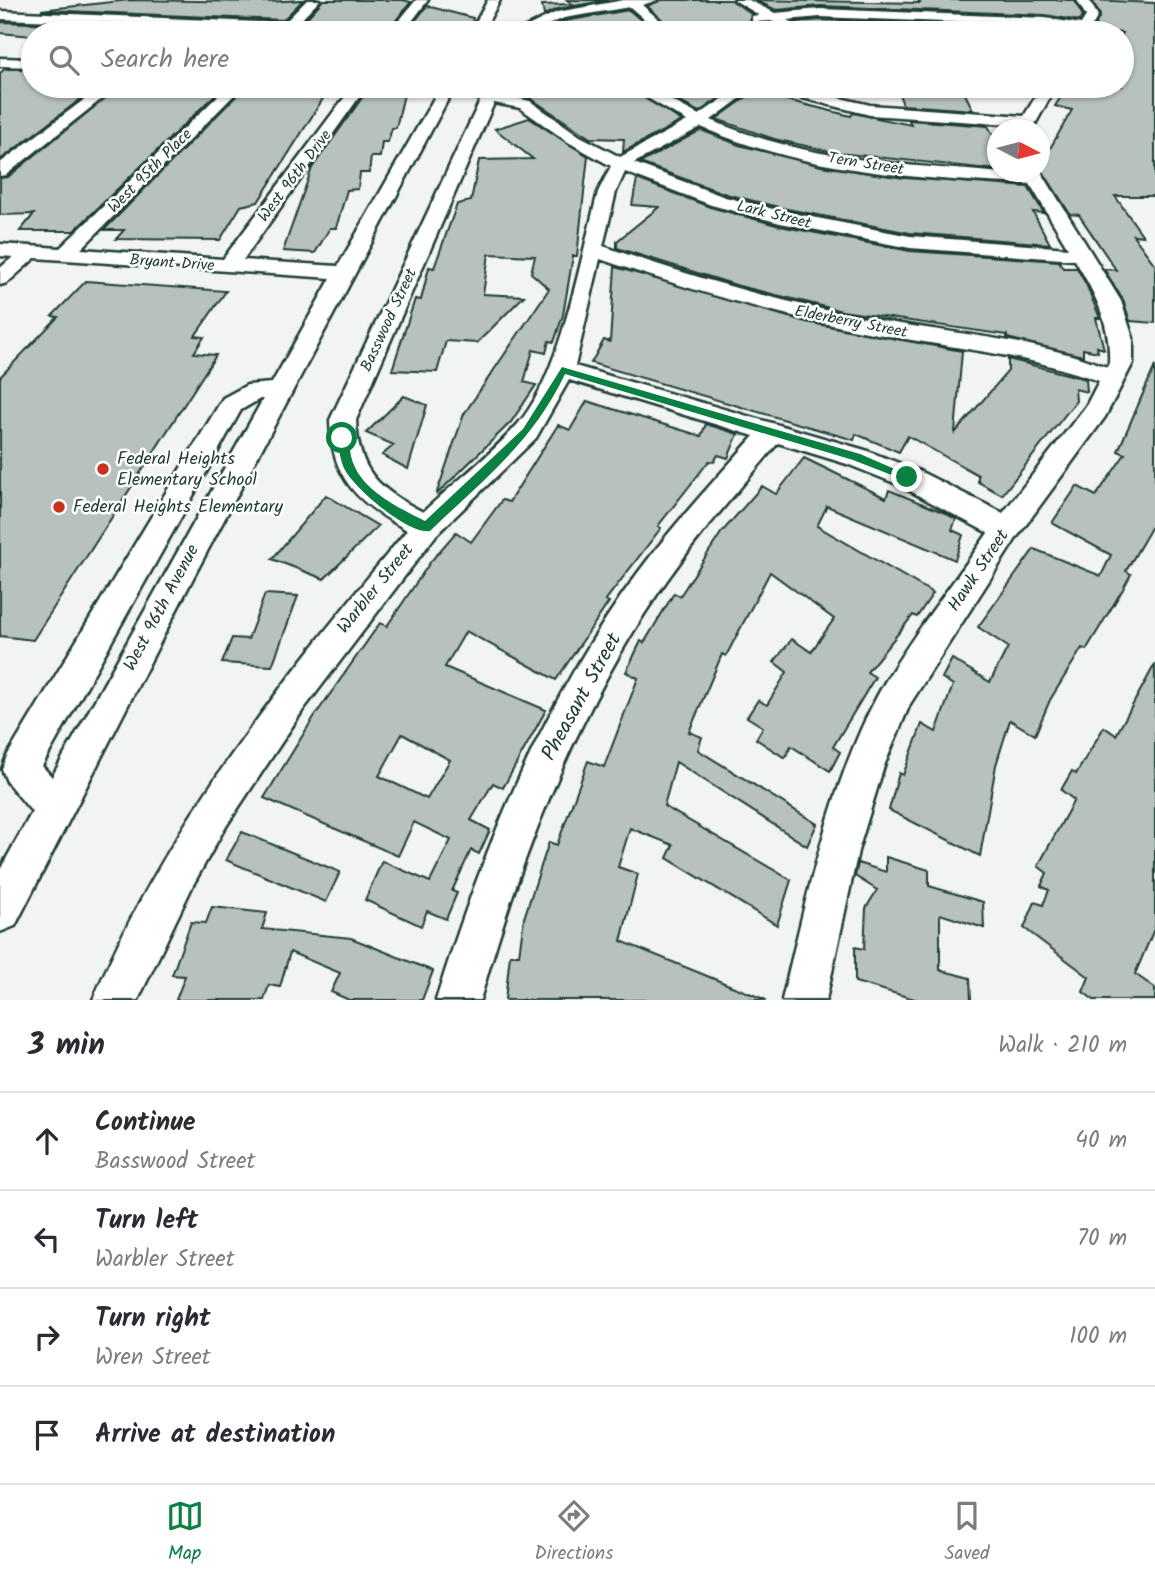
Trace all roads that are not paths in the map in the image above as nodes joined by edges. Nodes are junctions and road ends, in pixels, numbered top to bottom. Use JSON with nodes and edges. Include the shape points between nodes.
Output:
{"nodes":[{"id":1,"x":314,"y":0,"type":"edge"},
{"id":2,"x":422,"y":0,"type":"edge"},
{"id":3,"x":495,"y":0,"type":"edge"},
{"id":4,"x":652,"y":0,"type":"edge"},
{"id":5,"x":1083,"y":0,"type":"edge"},
{"id":6,"x":631,"y":1,"type":"edge"},
{"id":7,"x":733,"y":1,"type":"edge"},
{"id":8,"x":189,"y":11,"type":"dead end"},
{"id":9,"x":0,"y":15,"type":"edge"},
{"id":10,"x":535,"y":18,"type":"junction"},
{"id":11,"x":762,"y":18,"type":"junction"},
{"id":12,"x":176,"y":21,"type":"joint"},
{"id":13,"x":293,"y":21,"type":"edge"},
{"id":14,"x":406,"y":21,"type":"edge"},
{"id":15,"x":483,"y":21,"type":"edge"},
{"id":16,"x":532,"y":21,"type":"edge"},
{"id":17,"x":537,"y":21,"type":"edge"},
{"id":18,"x":651,"y":21,"type":"edge"},
{"id":19,"x":767,"y":21,"type":"edge"},
{"id":20,"x":770,"y":21,"type":"edge"},
{"id":21,"x":1020,"y":21,"type":"edge"},
{"id":22,"x":1089,"y":21,"type":"edge"},
{"id":23,"x":0,"y":62,"type":"edge"},
{"id":24,"x":21,"y":63,"type":"edge"},
{"id":25,"x":21,"y":66,"type":"edge"},
{"id":26,"x":0,"y":75,"type":"edge"},
{"id":27,"x":95,"y":98,"type":"edge"},
{"id":28,"x":224,"y":98,"type":"edge"},
{"id":29,"x":351,"y":98,"type":"edge"},
{"id":30,"x":441,"y":98,"type":"edge"},
{"id":31,"x":488,"y":98,"type":"edge"},
{"id":32,"x":509,"y":98,"type":"edge"},
{"id":33,"x":656,"y":98,"type":"edge"},
{"id":34,"x":733,"y":98,"type":"edge"},
{"id":35,"x":821,"y":98,"type":"edge"},
{"id":36,"x":1042,"y":98,"type":"edge"},
{"id":37,"x":1030,"y":119,"type":"edge"},
{"id":38,"x":699,"y":121,"type":"junction"},
{"id":39,"x":987,"y":121,"type":"edge"},
{"id":40,"x":620,"y":164,"type":"junction"},
{"id":41,"x":2,"y":167,"type":"edge"},
{"id":42,"x":987,"y":174,"type":"edge"},
{"id":43,"x":1038,"y":182,"type":"edge"},
{"id":44,"x":592,"y":249,"type":"junction"},
{"id":45,"x":0,"y":250,"type":"edge"},
{"id":46,"x":29,"y":253,"type":"junction"},
{"id":47,"x":1083,"y":255,"type":"junction"},
{"id":48,"x":63,"y":256,"type":"junction"},
{"id":49,"x":228,"y":266,"type":"junction"},
{"id":50,"x":345,"y":273,"type":"junction"},
{"id":51,"x":0,"y":279,"type":"edge"},
{"id":52,"x":562,"y":370,"type":"junction"},
{"id":53,"x":1114,"y":378,"type":"junction"},
{"id":54,"x":280,"y":391,"type":"junction"},
{"id":55,"x":773,"y":432,"type":"junction"},
{"id":56,"x":426,"y":527,"type":"junction"},
{"id":57,"x":1007,"y":528,"type":"junction"},
{"id":58,"x":55,"y":809,"type":"junction"},
{"id":59,"x":0,"y":911,"type":"edge"},
{"id":60,"x":115,"y":1000,"type":"edge"},
{"id":61,"x":458,"y":1000,"type":"edge"},
{"id":62,"x":804,"y":1000,"type":"edge"}],
"edges":[{"from":1,"to":13,"type":"street"},
{"from":2,"to":14,"type":"street"},
{"from":3,"to":15,"type":"street"},
{"from":4,"to":6,"type":"street"},
{"from":5,"to":22,"type":"street","via":[[1092,16]]},
{"from":6,"to":10,"type":"street"},
{"from":6,"to":18,"type":"street"},
{"from":7,"to":11,"type":"street"},
{"from":8,"to":12,"type":"street"},
{"from":9,"to":12,"type":"street"},
{"from":10,"to":16,"type":"street"},
{"from":10,"to":17,"type":"street"},
{"from":11,"to":19,"type":"street"},
{"from":11,"to":20,"type":"street"},
{"from":11,"to":21,"type":"street","via":[[820,13]]},
{"from":23,"to":24,"type":"street"},
{"from":25,"to":26,"type":"street"},
{"from":27,"to":41,"type":"street"},
{"from":28,"to":48,"type":"street","name":"West 95th Place"},
{"from":29,"to":49,"type":"street","name":"West 96th Drive"},
{"from":30,"to":50,"type":"street","name":"West 96th Avenue"},
{"from":31,"to":56,"type":"street","name":"Basswood Street","via":[[343,420],[344,455],[362,485],[392,509]]},
{"from":32,"to":40,"type":"street","name":"Lark Street"},
{"from":33,"to":38,"type":"street","name":"Tern Street"},
{"from":34,"to":38,"type":"street"},
{"from":35,"to":39,"type":"street","via":[[870,110]]},
{"from":36,"to":37,"type":"street"},
{"from":38,"to":40,"type":"street"},
{"from":38,"to":42,"type":"street","name":"Tern Street","via":[[853,164]]},
{"from":40,"to":44,"type":"street","name":"Warbler Street","via":[[607,192]]},
{"from":40,"to":47,"type":"street","name":"Lark Street","via":[[718,201],[818,227],[910,243]]},
{"from":43,"to":47,"type":"street","name":"Hawk Street"},
{"from":44,"to":52,"type":"street","name":"Warbler Street"},
{"from":44,"to":53,"type":"street","name":"Elderberry Street","via":[[738,297],[913,334],[1026,349]]},
{"from":45,"to":46,"type":"street","name":"Bryant Drive"},
{"from":46,"to":48,"type":"street","name":"Bryant Drive"},
{"from":46,"to":51,"type":"street"},
{"from":47,"to":53,"type":"street","name":"Hawk Street","via":[[1120,328],[1121,363]]},
{"from":48,"to":49,"type":"street","name":"Bryant Drive"},
{"from":49,"to":50,"type":"street","name":"Bryant Drive"},
{"from":50,"to":54,"type":"street","name":"West 96th Avenue"},
{"from":52,"to":55,"type":"street"},
{"from":52,"to":56,"type":"street","name":"Warbler Street","via":[[527,431]]},
{"from":53,"to":57,"type":"street","name":"Hawk Street","via":[[1096,411]]},
{"from":54,"to":58,"type":"street","name":"West 96th Avenue"},
{"from":54,"to":58,"type":"street","via":[[256,391],[232,404],[20,769]]},
{"from":55,"to":57,"type":"street","via":[[907,477]]},
{"from":55,"to":61,"type":"street","name":"Pheasant Street","via":[[648,583],[589,677],[550,750],[502,865]]},
{"from":56,"to":60,"type":"street","name":"Warbler Street","via":[[291,698],[210,818]]},
{"from":57,"to":62,"type":"street","name":"Hawk Street","via":[[897,694],[866,765],[838,851]]},
{"from":58,"to":59,"type":"street","name":"West 96th Avenue"}]}
